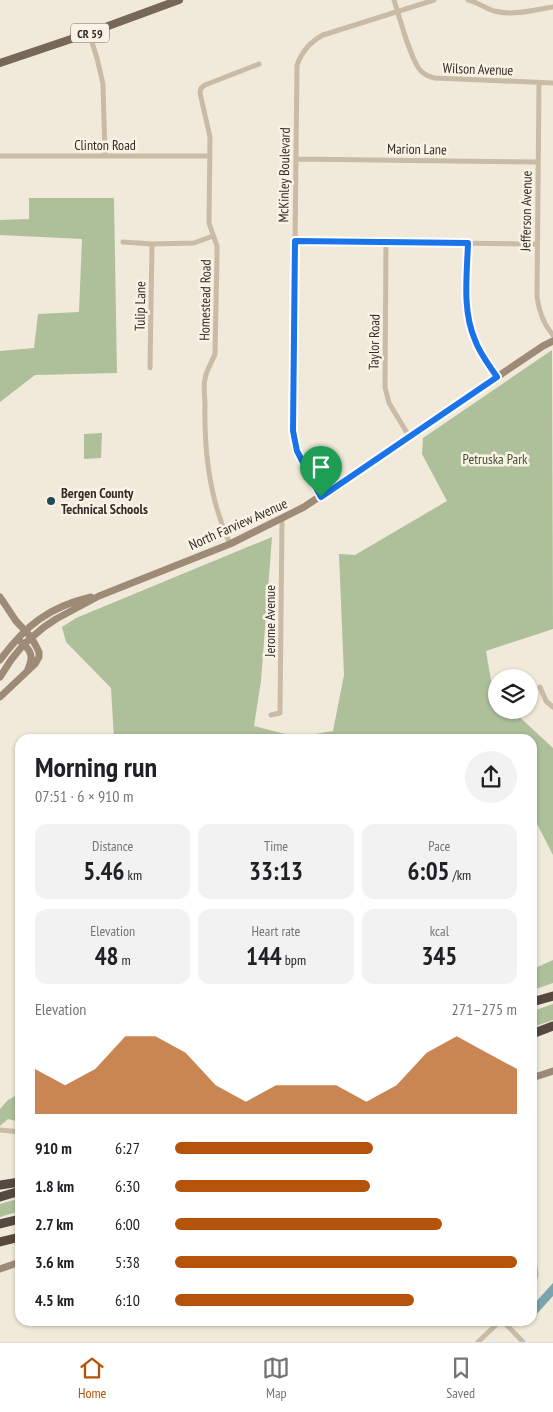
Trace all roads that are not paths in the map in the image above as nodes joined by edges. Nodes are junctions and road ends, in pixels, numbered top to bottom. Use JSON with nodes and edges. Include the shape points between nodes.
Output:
{"nodes":[{"id":1,"x":179,"y":0,"type":"edge"},
{"id":2,"x":394,"y":0,"type":"edge"},
{"id":3,"x":434,"y":0,"type":"edge"},
{"id":4,"x":468,"y":0,"type":"edge"},
{"id":5,"x":553,"y":7,"type":"edge"},
{"id":6,"x":398,"y":11,"type":"junction"},
{"id":7,"x":89,"y":33,"type":"junction"},
{"id":8,"x":0,"y":63,"type":"edge"},
{"id":9,"x":259,"y":64,"type":"dead end"},
{"id":10,"x":539,"y":83,"type":"junction"},
{"id":11,"x":553,"y":83,"type":"edge"},
{"id":12,"x":0,"y":156,"type":"edge"},
{"id":13,"x":105,"y":156,"type":"junction"},
{"id":14,"x":210,"y":156,"type":"junction"},
{"id":15,"x":296,"y":159,"type":"junction"},
{"id":16,"x":538,"y":162,"type":"junction"},
{"id":17,"x":213,"y":236,"type":"junction"},
{"id":18,"x":295,"y":241,"type":"junction"},
{"id":19,"x":123,"y":242,"type":"dead end"},
{"id":20,"x":386,"y":242,"type":"junction"},
{"id":21,"x":468,"y":243,"type":"junction"},
{"id":22,"x":152,"y":244,"type":"junction"},
{"id":23,"x":537,"y":244,"type":"junction"},
{"id":24,"x":553,"y":335,"type":"edge"},
{"id":25,"x":553,"y":341,"type":"edge"},
{"id":26,"x":150,"y":368,"type":"dead end"},
{"id":27,"x":497,"y":377,"type":"junction"},
{"id":28,"x":409,"y":436,"type":"junction"},
{"id":29,"x":321,"y":497,"type":"junction"},
{"id":30,"x":282,"y":519,"type":"junction"},
{"id":31,"x":230,"y":544,"type":"junction"},
{"id":32,"x":99,"y":596,"type":"junction"},
{"id":33,"x":0,"y":597,"type":"edge"},
{"id":34,"x":24,"y":630,"type":"junction"},
{"id":35,"x":31,"y":637,"type":"junction"},
{"id":36,"x":16,"y":638,"type":"junction"},
{"id":37,"x":24,"y":644,"type":"junction"},
{"id":38,"x":0,"y":660,"type":"edge"},
{"id":39,"x":27,"y":672,"type":"junction"},
{"id":40,"x":0,"y":677,"type":"edge"},
{"id":41,"x":540,"y":687,"type":"dead end"},
{"id":42,"x":0,"y":697,"type":"edge"},
{"id":43,"x":553,"y":707,"type":"edge"},
{"id":44,"x":271,"y":715,"type":"dead end"},
{"id":45,"x":553,"y":996,"type":"edge"},
{"id":46,"x":537,"y":1001,"type":"edge"},
{"id":47,"x":553,"y":1026,"type":"edge"},
{"id":48,"x":537,"y":1032,"type":"edge"},
{"id":49,"x":553,"y":1071,"type":"edge"},
{"id":50,"x":537,"y":1076,"type":"edge"},
{"id":51,"x":0,"y":1130,"type":"edge"},
{"id":52,"x":15,"y":1132,"type":"edge"},
{"id":53,"x":15,"y":1183,"type":"edge"},
{"id":54,"x":0,"y":1185,"type":"edge"},
{"id":55,"x":15,"y":1192,"type":"edge"},
{"id":56,"x":0,"y":1196,"type":"edge"},
{"id":57,"x":15,"y":1220,"type":"edge"},
{"id":58,"x":0,"y":1224,"type":"edge"},
{"id":59,"x":15,"y":1239,"type":"edge"},
{"id":60,"x":0,"y":1242,"type":"edge"},
{"id":61,"x":15,"y":1264,"type":"edge"},
{"id":62,"x":0,"y":1269,"type":"edge"},
{"id":63,"x":496,"y":1326,"type":"edge"},
{"id":64,"x":507,"y":1326,"type":"edge"},
{"id":65,"x":478,"y":1342,"type":"edge"},
{"id":66,"x":523,"y":1342,"type":"edge"}],
"edges":[{"from":1,"to":7,"type":"main road","number":"CR 59"},
{"from":2,"to":6,"type":"street","name":"Wilson Avenue"},
{"from":3,"to":6,"type":"street","name":"McKinley Boulevard"},
{"from":4,"to":5,"type":"street","via":[[504,13]]},
{"from":6,"to":10,"type":"street","name":"Wilson Avenue","via":[[416,65],[423,74],[435,78]]},
{"from":6,"to":15,"type":"street","name":"McKinley Boulevard","via":[[323,35],[304,49],[296,67]]},
{"from":7,"to":8,"type":"main road","number":"CR 59"},
{"from":7,"to":13,"type":"street","via":[[103,84]]},
{"from":9,"to":14,"type":"street","name":"Homestead Road","via":[[201,88]]},
{"from":10,"to":11,"type":"street","name":"Wilson Avenue"},
{"from":10,"to":16,"type":"street","name":"Jefferson Avenue"},
{"from":12,"to":13,"type":"street","name":"Clinton Road"},
{"from":13,"to":14,"type":"street","name":"Clinton Road"},
{"from":14,"to":17,"type":"street","name":"Homestead Road","via":[[209,223]]},
{"from":15,"to":16,"type":"street","name":"Marion Lane"},
{"from":15,"to":18,"type":"street","name":"McKinley Boulevard"},
{"from":16,"to":23,"type":"street","name":"Jefferson Avenue"},
{"from":17,"to":22,"type":"street","via":[[194,243]]},
{"from":17,"to":31,"type":"street","name":"Homestead Road","via":[[217,246],[216,338],[215,354],[205,379],[204,435],[217,510]]},
{"from":18,"to":20,"type":"street"},
{"from":18,"to":29,"type":"street","name":"McKinley Boulevard","via":[[293,431],[297,451]]},
{"from":19,"to":22,"type":"street"},
{"from":20,"to":21,"type":"street"},
{"from":20,"to":28,"type":"street","name":"Taylor Road","via":[[385,387],[389,403]]},
{"from":21,"to":23,"type":"street"},
{"from":21,"to":27,"type":"street","via":[[470,328]]},
{"from":22,"to":26,"type":"street","name":"Tulip Lane"},
{"from":23,"to":24,"type":"street","name":"Jefferson Avenue","via":[[538,306]]},
{"from":25,"to":27,"type":"street","name":"North Farview Avenue"},
{"from":27,"to":28,"type":"street","name":"North Farview Avenue"},
{"from":28,"to":29,"type":"street","name":"North Farview Avenue"},
{"from":29,"to":30,"type":"street","name":"North Farview Avenue"},
{"from":30,"to":31,"type":"street","name":"North Farview Avenue"},
{"from":30,"to":44,"type":"street","name":"Jerome Avenue","via":[[280,713]]},
{"from":31,"to":32,"type":"street","name":"North Farview Avenue"},
{"from":32,"to":34,"type":"street","name":"North Farview Avenue","via":[[56,608]]},
{"from":32,"to":35,"type":"street","name":"North Farview Avenue","via":[[56,619]]},
{"from":33,"to":34,"type":"street"},
{"from":34,"to":35,"type":"street"},
{"from":34,"to":36,"type":"street","name":"North Farview Avenue"},
{"from":35,"to":37,"type":"street","name":"North Farview Avenue"},
{"from":35,"to":39,"type":"street","via":[[39,658]]},
{"from":36,"to":37,"type":"street"},
{"from":36,"to":38,"type":"street","name":"North Farview Avenue"},
{"from":37,"to":39,"type":"street","via":[[32,655]]},
{"from":37,"to":40,"type":"street","name":"North Farview Avenue"},
{"from":39,"to":42,"type":"street"},
{"from":41,"to":43,"type":"street","via":[[546,701]]},
{"from":45,"to":46,"type":"highway"},
{"from":47,"to":48,"type":"highway"},
{"from":49,"to":50,"type":"street"},
{"from":51,"to":52,"type":"street"},
{"from":53,"to":54,"type":"highway"},
{"from":55,"to":56,"type":"highway"},
{"from":57,"to":58,"type":"highway"},
{"from":59,"to":60,"type":"highway"},
{"from":61,"to":62,"type":"street"},
{"from":63,"to":65,"type":"street"},
{"from":64,"to":66,"type":"street"}]}
